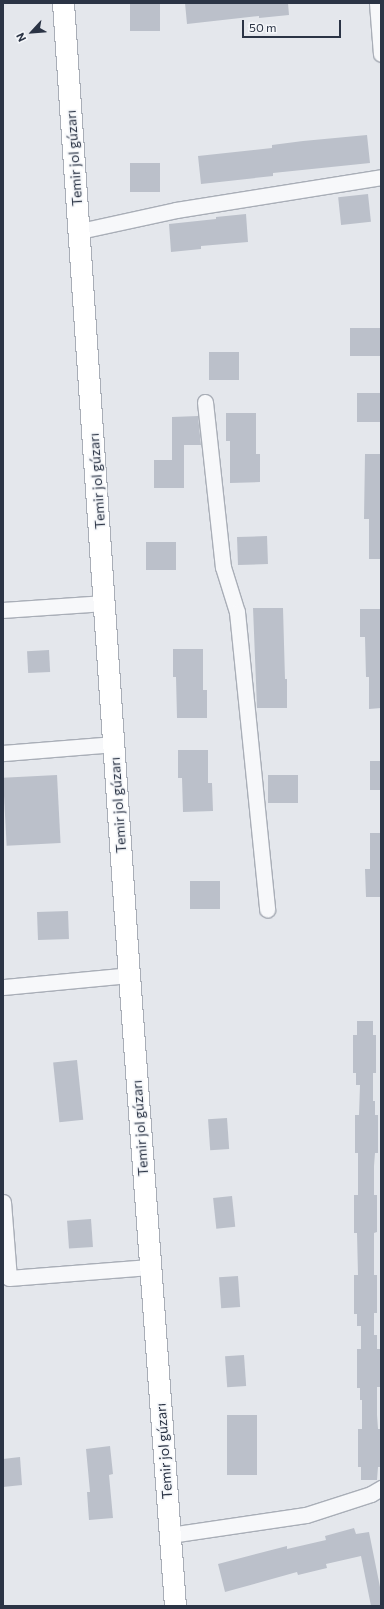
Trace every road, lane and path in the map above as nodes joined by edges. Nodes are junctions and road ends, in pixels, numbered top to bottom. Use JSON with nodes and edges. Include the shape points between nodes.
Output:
{"nodes":[{"id":1,"x":63,"y":3,"type":"edge"},
{"id":2,"x":376,"y":3,"type":"edge"},
{"id":3,"x":381,"y":54,"type":"edge"},
{"id":4,"x":381,"y":177,"type":"edge"},
{"id":5,"x":80,"y":231,"type":"junction"},
{"id":6,"x":205,"y":402,"type":"dead end"},
{"id":7,"x":105,"y":602,"type":"junction"},
{"id":8,"x":3,"y":610,"type":"edge"},
{"id":9,"x":114,"y":744,"type":"junction"},
{"id":10,"x":3,"y":753,"type":"edge"},
{"id":11,"x":267,"y":909,"type":"dead end"},
{"id":12,"x":129,"y":975,"type":"junction"},
{"id":13,"x":3,"y":987,"type":"edge"},
{"id":14,"x":3,"y":1202,"type":"edge"},
{"id":15,"x":150,"y":1267,"type":"junction"},
{"id":16,"x":381,"y":1488,"type":"edge"},
{"id":17,"x":170,"y":1536,"type":"junction"},
{"id":18,"x":175,"y":1606,"type":"edge"}],
"edges":[{"from":1,"to":5,"type":"street","name":"Temir jol gúzarı"},
{"from":2,"to":3,"type":"street"},
{"from":4,"to":5,"type":"street","via":[[176,210]]},
{"from":5,"to":7,"type":"street","name":"Temir jol gúzarı"},
{"from":6,"to":11,"type":"street","via":[[223,567],[236,612]]},
{"from":7,"to":8,"type":"street"},
{"from":7,"to":9,"type":"street","name":"Temir jol gúzarı"},
{"from":9,"to":10,"type":"street"},
{"from":9,"to":12,"type":"street","name":"Temir jol gúzarı"},
{"from":12,"to":13,"type":"street"},
{"from":12,"to":15,"type":"street","name":"Temir jol gúzarı"},
{"from":14,"to":15,"type":"street","via":[[9,1278]]},
{"from":15,"to":17,"type":"street","name":"Temir jol gúzarı"},
{"from":16,"to":17,"type":"street","via":[[371,1494],[306,1515]]},
{"from":17,"to":18,"type":"street","name":"Temir jol gúzarı"}]}
